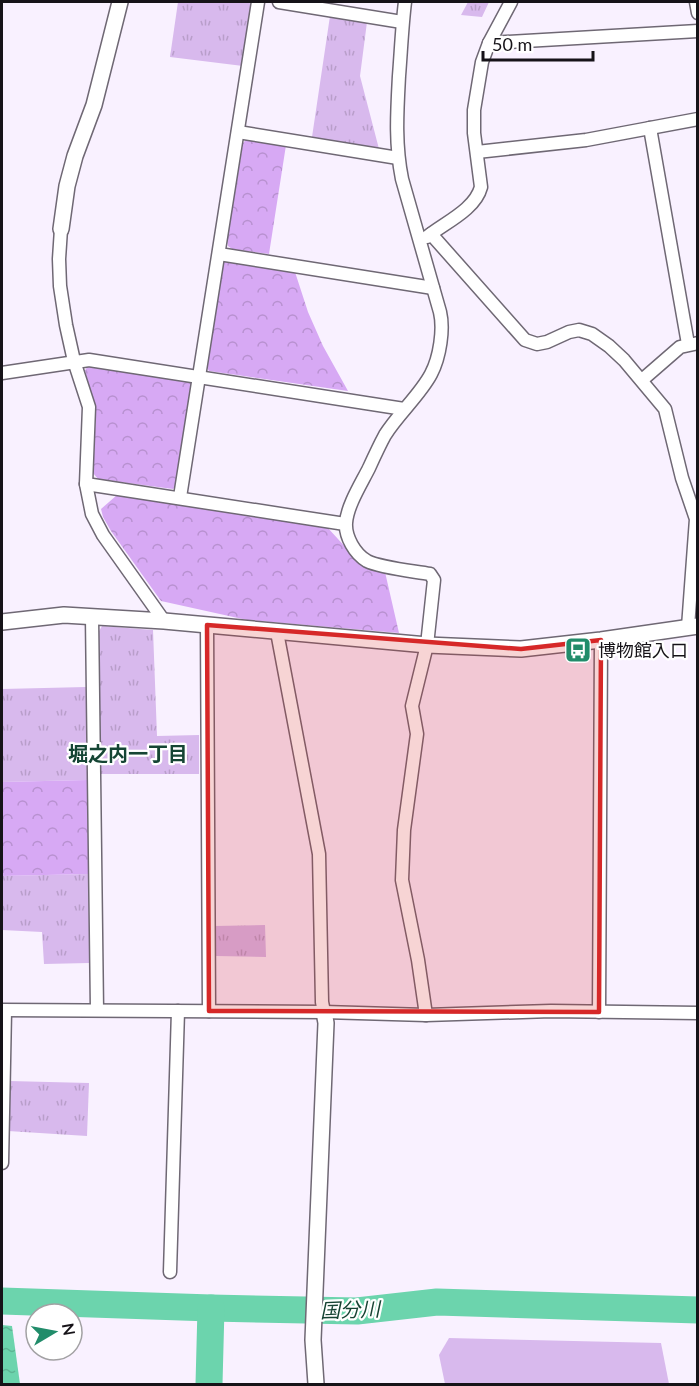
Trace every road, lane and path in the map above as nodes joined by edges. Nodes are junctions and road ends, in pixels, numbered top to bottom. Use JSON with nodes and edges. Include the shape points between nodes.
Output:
{"nodes":[{"id":1,"x":120,"y":2,"type":"edge"},
{"id":2,"x":258,"y":2,"type":"edge"},
{"id":3,"x":279,"y":2,"type":"edge"},
{"id":4,"x":405,"y":2,"type":"edge"},
{"id":5,"x":511,"y":2,"type":"edge"},
{"id":6,"x":696,"y":2,"type":"edge"},
{"id":7,"x":698,"y":13,"type":"edge"},
{"id":8,"x":402,"y":22,"type":"junction"},
{"id":9,"x":698,"y":31,"type":"edge"},
{"id":10,"x":489,"y":43,"type":"junction"},
{"id":11,"x":698,"y":119,"type":"edge"},
{"id":12,"x":650,"y":128,"type":"junction"},
{"id":13,"x":238,"y":132,"type":"junction"},
{"id":14,"x":477,"y":152,"type":"junction"},
{"id":15,"x":398,"y":158,"type":"junction"},
{"id":16,"x":61,"y":229,"type":"joint"},
{"id":17,"x":431,"y":234,"type":"junction"},
{"id":18,"x":421,"y":242,"type":"junction"},
{"id":19,"x":219,"y":254,"type":"junction"},
{"id":20,"x":433,"y":288,"type":"junction"},
{"id":21,"x":693,"y":344,"type":"edge"},
{"id":22,"x":74,"y":361,"type":"junction"},
{"id":23,"x":2,"y":373,"type":"edge"},
{"id":24,"x":199,"y":377,"type":"junction"},
{"id":25,"x":642,"y":380,"type":"junction"},
{"id":26,"x":404,"y":409,"type":"junction"},
{"id":27,"x":86,"y":484,"type":"junction"},
{"id":28,"x":180,"y":497,"type":"junction"},
{"id":29,"x":345,"y":524,"type":"junction"},
{"id":30,"x":93,"y":617,"type":"junction"},
{"id":31,"x":164,"y":621,"type":"junction"},
{"id":32,"x":2,"y":622,"type":"edge"},
{"id":33,"x":207,"y":626,"type":"junction"},
{"id":34,"x":693,"y":626,"type":"edge"},
{"id":35,"x":277,"y":632,"type":"junction"},
{"id":36,"x":601,"y":640,"type":"junction"},
{"id":37,"x":426,"y":645,"type":"junction"},
{"id":38,"x":3,"y":1010,"type":"edge"},
{"id":39,"x":97,"y":1010,"type":"junction"},
{"id":40,"x":178,"y":1011,"type":"junction"},
{"id":41,"x":209,"y":1011,"type":"junction"},
{"id":42,"x":324,"y":1012,"type":"junction"},
{"id":43,"x":599,"y":1012,"type":"junction"},
{"id":44,"x":698,"y":1013,"type":"edge"},
{"id":45,"x":426,"y":1016,"type":"junction"},
{"id":46,"x":2,"y":1163,"type":"edge"},
{"id":47,"x":170,"y":1272,"type":"dead end"},
{"id":48,"x":316,"y":1384,"type":"edge"}],
"edges":[{"from":1,"to":16,"type":"street","via":[[94,105],[67,186]]},
{"from":2,"to":13,"type":"street"},
{"from":3,"to":8,"type":"street"},
{"from":4,"to":8,"type":"street"},
{"from":5,"to":10,"type":"street"},
{"from":6,"to":7,"type":"street"},
{"from":8,"to":15,"type":"street"},
{"from":9,"to":10,"type":"street"},
{"from":10,"to":14,"type":"street","via":[[474,110]]},
{"from":11,"to":12,"type":"street"},
{"from":12,"to":14,"type":"street","via":[[586,140]]},
{"from":12,"to":21,"type":"street"},
{"from":13,"to":15,"type":"street"},
{"from":13,"to":19,"type":"street"},
{"from":14,"to":17,"type":"street","via":[[479,194],[470,206]]},
{"from":15,"to":18,"type":"street"},
{"from":16,"to":22,"type":"street","via":[[60,286]]},
{"from":17,"to":18,"type":"street"},
{"from":17,"to":25,"type":"street","via":[[525,340],[537,344],[579,330],[592,334]]},
{"from":18,"to":20,"type":"street"},
{"from":19,"to":20,"type":"street"},
{"from":19,"to":24,"type":"street"},
{"from":20,"to":26,"type":"street","via":[[442,320],[436,363]]},
{"from":21,"to":25,"type":"street","via":[[680,347]]},
{"from":22,"to":23,"type":"street"},
{"from":22,"to":24,"type":"street"},
{"from":22,"to":27,"type":"street","via":[[89,407]]},
{"from":24,"to":26,"type":"street"},
{"from":24,"to":28,"type":"street"},
{"from":25,"to":34,"type":"street","via":[[665,409],[696,519]]},
{"from":26,"to":29,"type":"street","via":[[385,436]]},
{"from":27,"to":28,"type":"street"},
{"from":27,"to":31,"type":"street","via":[[92,514],[103,535]]},
{"from":28,"to":29,"type":"street"},
{"from":29,"to":37,"type":"street","via":[[351,544],[367,561],[430,574],[434,580]]},
{"from":30,"to":31,"type":"street"},
{"from":30,"to":32,"type":"street","via":[[64,615]]},
{"from":30,"to":39,"type":"street"},
{"from":31,"to":33,"type":"street"},
{"from":33,"to":35,"type":"street"},
{"from":33,"to":41,"type":"street"},
{"from":34,"to":36,"type":"street"},
{"from":35,"to":37,"type":"street"},
{"from":35,"to":42,"type":"street","via":[[319,854]]},
{"from":36,"to":37,"type":"street","via":[[521,649]]},
{"from":36,"to":43,"type":"street"},
{"from":37,"to":45,"type":"street","via":[[412,706],[417,734],[404,830],[402,880]]},
{"from":38,"to":39,"type":"street"},
{"from":38,"to":46,"type":"street"},
{"from":39,"to":40,"type":"street"},
{"from":40,"to":41,"type":"street"},
{"from":40,"to":47,"type":"street"},
{"from":41,"to":42,"type":"street"},
{"from":42,"to":45,"type":"street"},
{"from":42,"to":48,"type":"street","via":[[313,1340]]},
{"from":43,"to":44,"type":"street"},
{"from":43,"to":45,"type":"street"}]}
